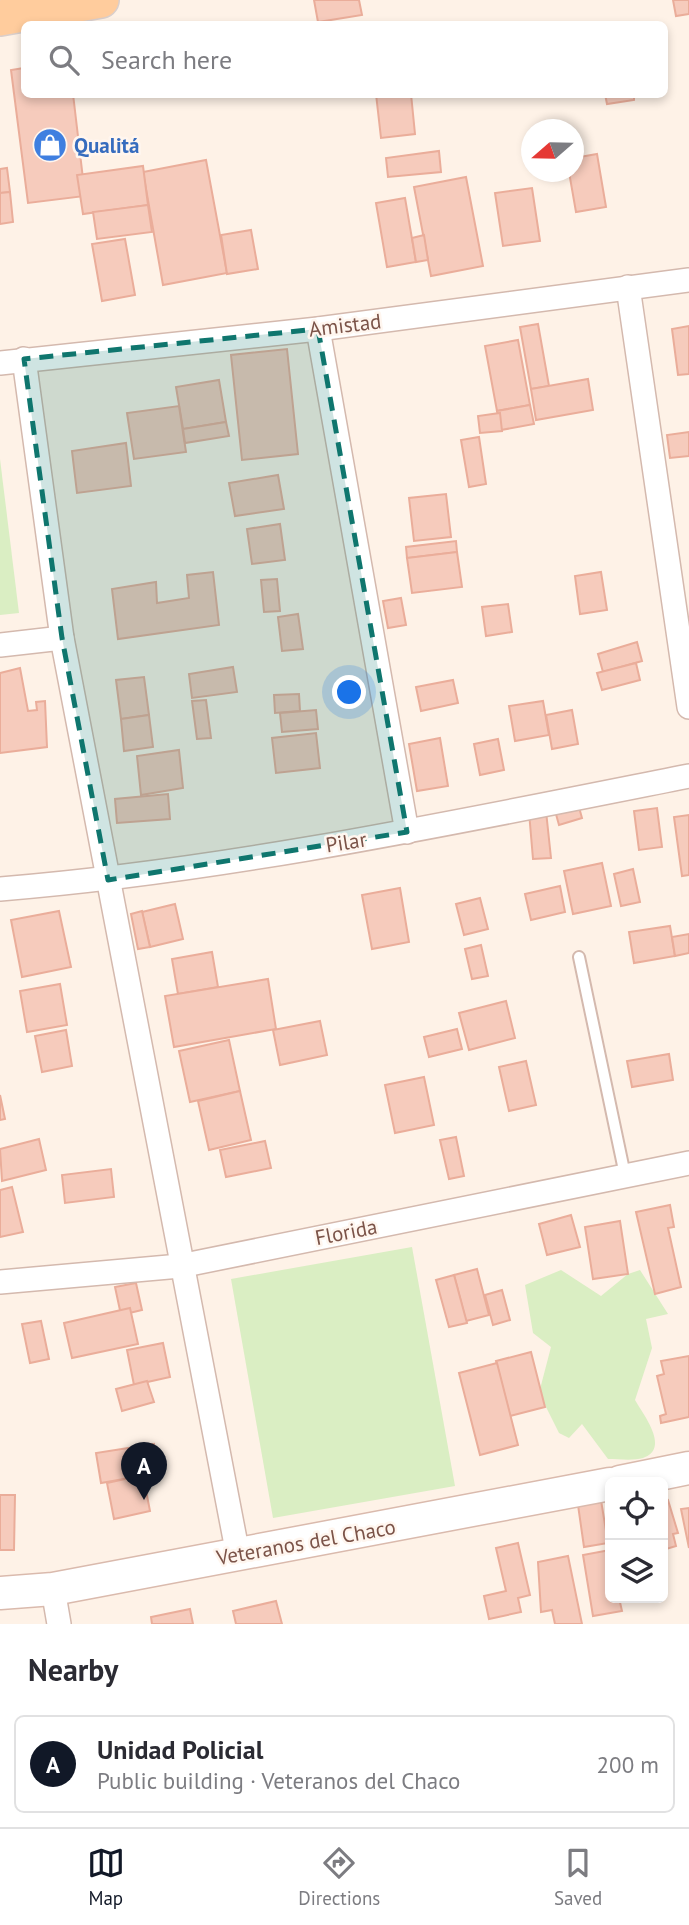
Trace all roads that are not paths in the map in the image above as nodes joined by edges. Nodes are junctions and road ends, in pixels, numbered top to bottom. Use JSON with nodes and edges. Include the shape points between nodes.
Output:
{"nodes":[{"id":1,"x":101,"y":0,"type":"edge"},
{"id":2,"x":0,"y":18,"type":"edge"},
{"id":3,"x":689,"y":280,"type":"edge"},
{"id":4,"x":628,"y":287,"type":"junction"},
{"id":5,"x":318,"y":329,"type":"junction"},
{"id":6,"x":24,"y":359,"type":"junction"},
{"id":7,"x":0,"y":363,"type":"edge"},
{"id":8,"x":62,"y":638,"type":"junction"},
{"id":9,"x":0,"y":645,"type":"edge"},
{"id":10,"x":689,"y":707,"type":"edge"},
{"id":11,"x":689,"y":776,"type":"edge"},
{"id":12,"x":407,"y":832,"type":"junction"},
{"id":13,"x":108,"y":880,"type":"junction"},
{"id":14,"x":0,"y":889,"type":"edge"},
{"id":15,"x":579,"y":957,"type":"dead end"},
{"id":16,"x":689,"y":1163,"type":"edge"},
{"id":17,"x":625,"y":1175,"type":"junction"},
{"id":18,"x":180,"y":1266,"type":"junction"},
{"id":19,"x":0,"y":1282,"type":"edge"},
{"id":20,"x":689,"y":1468,"type":"edge"},
{"id":21,"x":645,"y":1477,"type":"edge"},
{"id":22,"x":605,"y":1485,"type":"edge"},
{"id":23,"x":238,"y":1555,"type":"junction"},
{"id":24,"x":53,"y":1589,"type":"junction"},
{"id":25,"x":0,"y":1593,"type":"edge"},
{"id":26,"x":59,"y":1624,"type":"edge"}],
"edges":[{"from":1,"to":2,"type":"main road"},
{"from":3,"to":4,"type":"street","name":"Amistad"},
{"from":4,"to":5,"type":"street","name":"Amistad"},
{"from":4,"to":10,"type":"street"},
{"from":5,"to":6,"type":"street","name":"Amistad"},
{"from":5,"to":12,"type":"street"},
{"from":6,"to":7,"type":"street","name":"Amistad"},
{"from":6,"to":8,"type":"street"},
{"from":8,"to":9,"type":"street"},
{"from":8,"to":13,"type":"street"},
{"from":11,"to":12,"type":"street","name":"Pilar"},
{"from":12,"to":13,"type":"street","name":"Pilar"},
{"from":13,"to":14,"type":"street","name":"Pilar"},
{"from":13,"to":18,"type":"street"},
{"from":15,"to":17,"type":"lane"},
{"from":16,"to":17,"type":"street","name":"Florida"},
{"from":17,"to":18,"type":"street","name":"Florida"},
{"from":18,"to":19,"type":"street","name":"Florida"},
{"from":18,"to":23,"type":"street"},
{"from":20,"to":21,"type":"street"},
{"from":22,"to":23,"type":"street","name":"Veteranos del Chaco"},
{"from":23,"to":24,"type":"street","name":"Veteranos del Chaco"},
{"from":24,"to":25,"type":"street","name":"Veteranos del Chaco"},
{"from":24,"to":26,"type":"street"}]}
